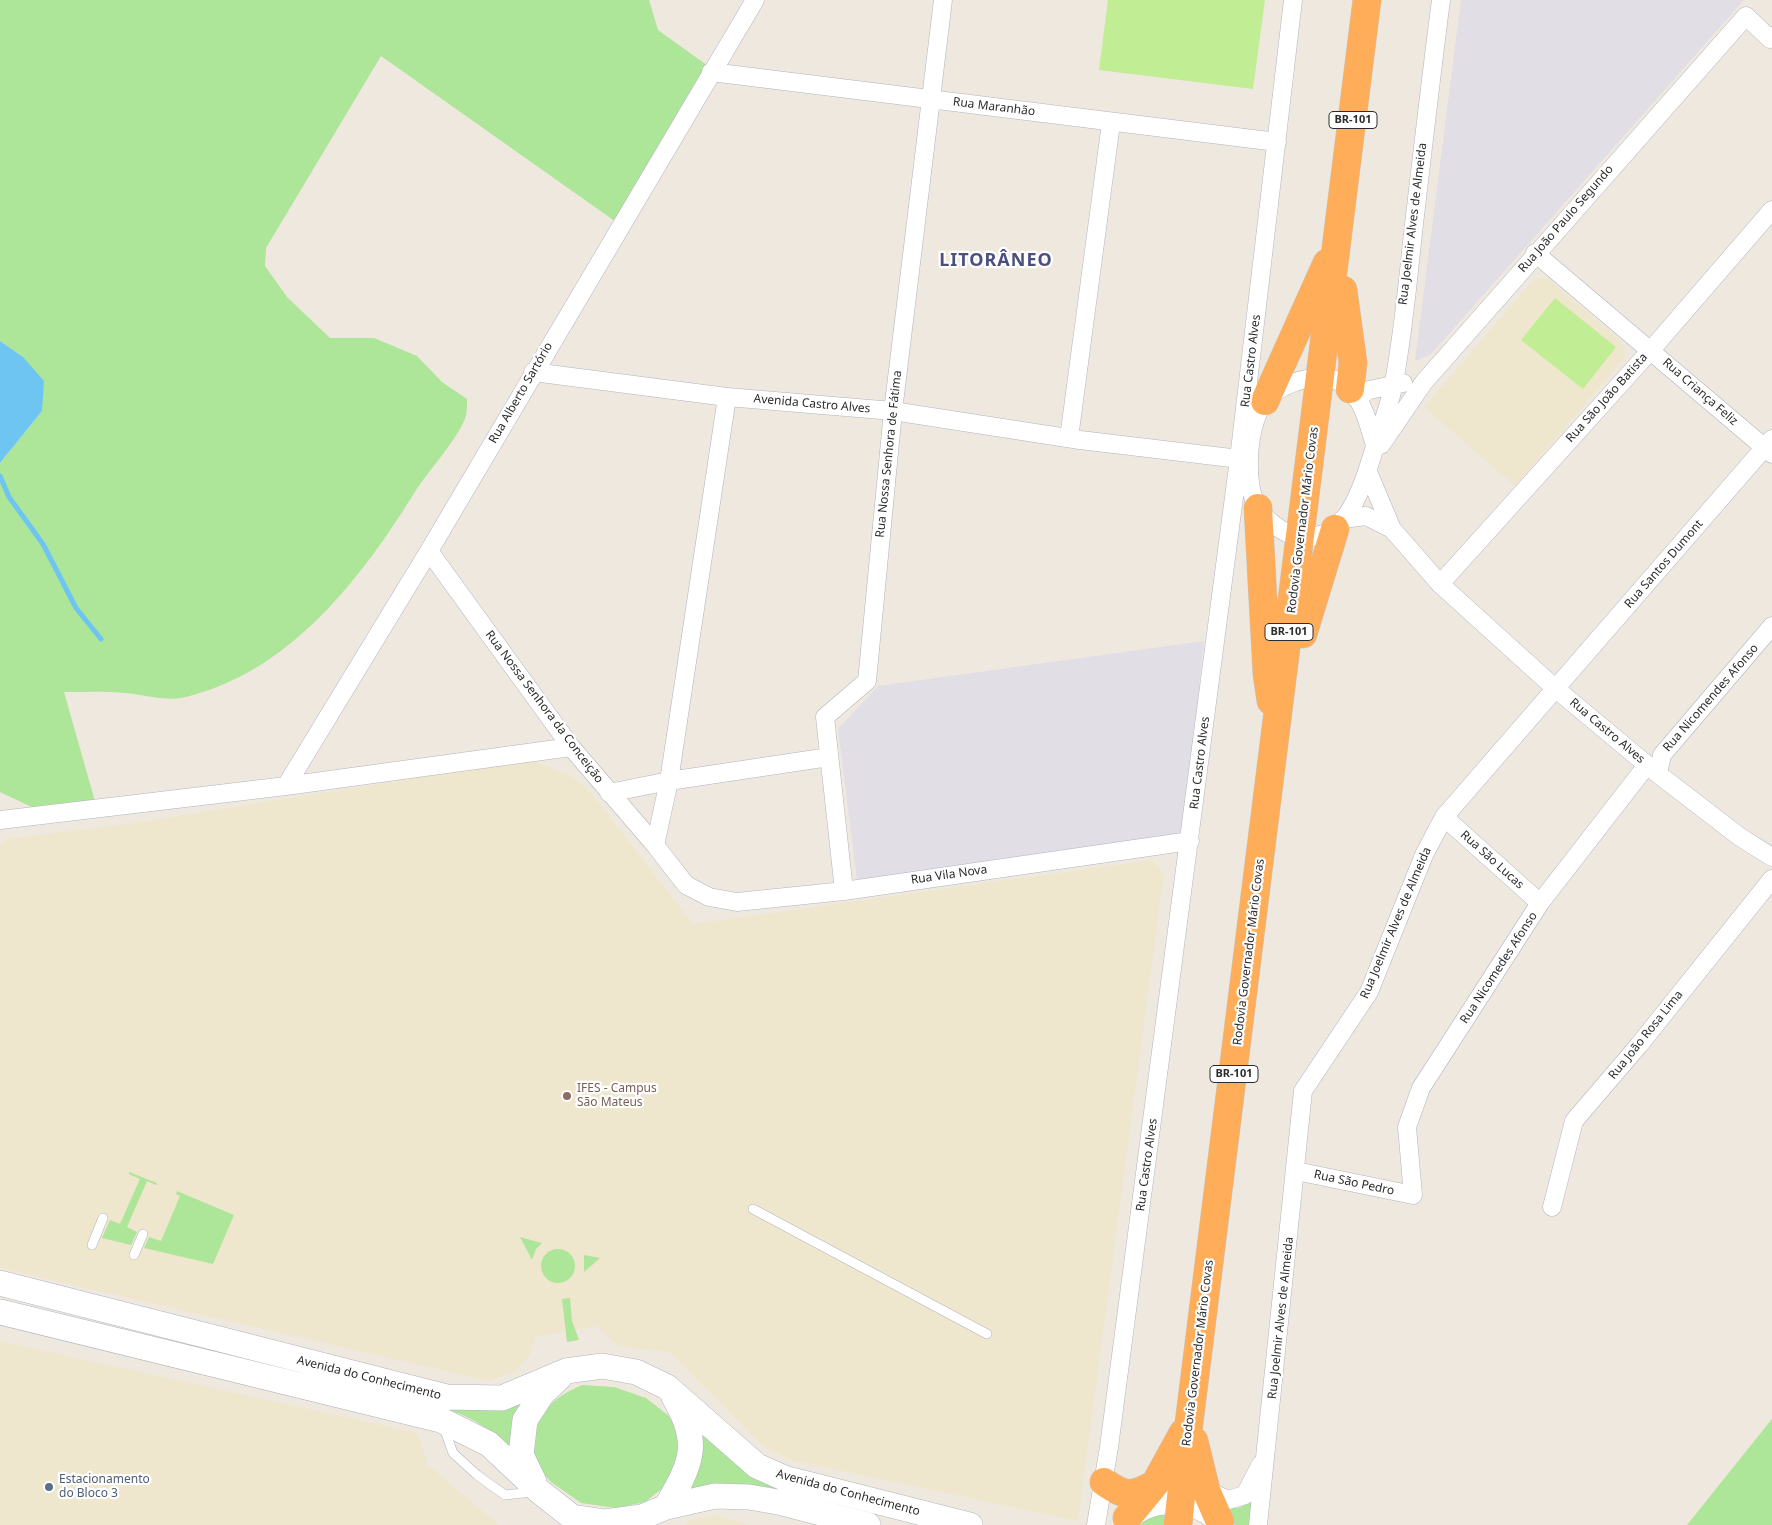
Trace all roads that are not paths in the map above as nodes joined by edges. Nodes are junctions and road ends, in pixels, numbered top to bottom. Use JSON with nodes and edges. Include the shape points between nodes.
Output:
{"nodes":[{"id":1,"x":755,"y":0,"type":"edge"},
{"id":2,"x":943,"y":0,"type":"edge"},
{"id":3,"x":1293,"y":0,"type":"edge"},
{"id":4,"x":1367,"y":0,"type":"edge"},
{"id":5,"x":1441,"y":0,"type":"edge"},
{"id":6,"x":1771,"y":38,"type":"edge"},
{"id":7,"x":711,"y":72,"type":"junction"},
{"id":8,"x":930,"y":99,"type":"junction"},
{"id":9,"x":1111,"y":123,"type":"junction"},
{"id":10,"x":1277,"y":142,"type":"junction"},
{"id":11,"x":1772,"y":210,"type":"edge"},
{"id":12,"x":1338,"y":239,"type":"junction"},
{"id":13,"x":1535,"y":253,"type":"junction"},
{"id":14,"x":1650,"y":350,"type":"junction"},
{"id":15,"x":533,"y":372,"type":"junction"},
{"id":16,"x":1321,"y":378,"type":"junction"},
{"id":17,"x":1424,"y":382,"type":"junction"},
{"id":18,"x":1394,"y":384,"type":"junction"},
{"id":19,"x":1353,"y":394,"type":"junction"},
{"id":20,"x":727,"y":397,"type":"junction"},
{"id":21,"x":1265,"y":401,"type":"junction"},
{"id":22,"x":893,"y":411,"type":"junction"},
{"id":23,"x":1069,"y":438,"type":"junction"},
{"id":24,"x":1770,"y":447,"type":"edge"},
{"id":25,"x":1372,"y":458,"type":"junction"},
{"id":26,"x":1244,"y":460,"type":"junction"},
{"id":27,"x":1258,"y":508,"type":"junction"},
{"id":28,"x":1339,"y":524,"type":"junction"},
{"id":29,"x":1392,"y":529,"type":"junction"},
{"id":30,"x":1301,"y":539,"type":"junction"},
{"id":31,"x":429,"y":551,"type":"junction"},
{"id":32,"x":1440,"y":584,"type":"junction"},
{"id":33,"x":1772,"y":626,"type":"edge"},
{"id":34,"x":1556,"y":689,"type":"junction"},
{"id":35,"x":1278,"y":724,"type":"junction"},
{"id":36,"x":572,"y":747,"type":"junction"},
{"id":37,"x":829,"y":756,"type":"junction"},
{"id":38,"x":1652,"y":770,"type":"junction"},
{"id":39,"x":669,"y":781,"type":"junction"},
{"id":40,"x":286,"y":786,"type":"junction"},
{"id":41,"x":609,"y":793,"type":"junction"},
{"id":42,"x":1444,"y":817,"type":"junction"},
{"id":43,"x":0,"y":820,"type":"edge"},
{"id":44,"x":1190,"y":842,"type":"junction"},
{"id":45,"x":655,"y":845,"type":"junction"},
{"id":46,"x":1772,"y":857,"type":"edge"},
{"id":47,"x":1772,"y":879,"type":"edge"},
{"id":48,"x":844,"y":891,"type":"junction"},
{"id":49,"x":709,"y":897,"type":"joint"},
{"id":50,"x":1540,"y":903,"type":"junction"},
{"id":51,"x":1296,"y":1170,"type":"junction"},
{"id":52,"x":1413,"y":1194,"type":"joint"},
{"id":53,"x":1552,"y":1207,"type":"dead end"},
{"id":54,"x":753,"y":1209,"type":"dead end"},
{"id":55,"x":103,"y":1218,"type":"dead end"},
{"id":56,"x":143,"y":1234,"type":"dead end"},
{"id":57,"x":92,"y":1244,"type":"dead end"},
{"id":58,"x":134,"y":1255,"type":"dead end"},
{"id":59,"x":0,"y":1283,"type":"edge"},
{"id":60,"x":0,"y":1312,"type":"edge"},
{"id":61,"x":987,"y":1334,"type":"dead end"},
{"id":62,"x":566,"y":1371,"type":"junction"},
{"id":63,"x":667,"y":1387,"type":"junction"},
{"id":64,"x":1189,"y":1423,"type":"junction"},
{"id":65,"x":1266,"y":1454,"type":"junction"},
{"id":66,"x":1104,"y":1482,"type":"junction"},
{"id":67,"x":1155,"y":1484,"type":"junction"},
{"id":68,"x":1206,"y":1490,"type":"junction"},
{"id":69,"x":539,"y":1491,"type":"junction"},
{"id":70,"x":664,"y":1512,"type":"junction"},
{"id":71,"x":1180,"y":1514,"type":"edge"},
{"id":72,"x":576,"y":1521,"type":"edge"},
{"id":73,"x":1124,"y":1521,"type":"edge"},
{"id":74,"x":863,"y":1524,"type":"edge"},
{"id":75,"x":1221,"y":1524,"type":"edge"},
{"id":76,"x":970,"y":1525,"type":"edge"},
{"id":77,"x":1096,"y":1525,"type":"edge"},
{"id":78,"x":1258,"y":1525,"type":"edge"}],
"edges":[{"from":1,"to":7,"type":"street","name":"Rua Alberto Sartório"},
{"from":2,"to":8,"type":"street","name":"Rua Nossa Senhora de Fátima"},
{"from":3,"to":10,"type":"street","name":"Rua Castro Alves"},
{"from":4,"to":12,"type":"highway","name":"Rodovia Governador Mário Covas","number":"BR-101"},
{"from":5,"to":18,"type":"street","name":"Rua Joelmir Alves de Almeida"},
{"from":6,"to":13,"type":"street","name":"Rua João Paulo Segundo","via":[[1746,16]]},
{"from":7,"to":8,"type":"street","name":"Rua Maranhão"},
{"from":7,"to":15,"type":"street","name":"Rua Alberto Sartório"},
{"from":8,"to":9,"type":"street","name":"Rua Maranhão"},
{"from":8,"to":22,"type":"street","name":"Rua Nossa Senhora de Fátima"},
{"from":9,"to":10,"type":"street","name":"Rua Maranhão"},
{"from":9,"to":23,"type":"street"},
{"from":10,"to":26,"type":"street","name":"Rua Castro Alves"},
{"from":11,"to":14,"type":"street","name":"Rua São João Batista"},
{"from":12,"to":16,"type":"highway","name":"Rodovia Governador Mário Covas","number":"BR-101"},
{"from":12,"to":19,"type":"highway","via":[[1353,363]]},
{"from":12,"to":21,"type":"highway"},
{"from":13,"to":14,"type":"street","name":"Rua Criança Feliz"},
{"from":13,"to":17,"type":"street","name":"Rua João Paulo Segundo"},
{"from":14,"to":24,"type":"street","name":"Rua Criança Feliz"},
{"from":14,"to":32,"type":"street","name":"Rua São João Batista"},
{"from":15,"to":20,"type":"street","name":"Avenida Castro Alves"},
{"from":15,"to":31,"type":"street","name":"Rua Alberto Sartório"},
{"from":16,"to":19,"type":"street","via":[[1335,379]]},
{"from":16,"to":21,"type":"street","via":[[1283,388]]},
{"from":16,"to":30,"type":"highway","name":"Rodovia Governador Mário Covas","number":"BR-101"},
{"from":17,"to":18,"type":"street"},
{"from":17,"to":25,"type":"street","name":"Rua João Paulo Segundo"},
{"from":18,"to":19,"type":"street"},
{"from":18,"to":25,"type":"street","name":"Rua Joelmir Alves de Almeida"},
{"from":19,"to":25,"type":"street","via":[[1362,406]]},
{"from":20,"to":22,"type":"street","name":"Avenida Castro Alves"},
{"from":20,"to":39,"type":"street"},
{"from":21,"to":26,"type":"street"},
{"from":22,"to":23,"type":"street","name":"Avenida Castro Alves"},
{"from":22,"to":37,"type":"street","name":"Rua Nossa Senhora de Fátima","via":[[867,680],[825,717]]},
{"from":23,"to":26,"type":"street","name":"Avenida Castro Alves"},
{"from":24,"to":34,"type":"street","name":"Rua Santos Dumont"},
{"from":25,"to":28,"type":"street"},
{"from":25,"to":29,"type":"street","name":"Rua Castro Alves"},
{"from":26,"to":27,"type":"street"},
{"from":26,"to":44,"type":"street","name":"Rua Castro Alves"},
{"from":27,"to":30,"type":"street","via":[[1270,521]]},
{"from":27,"to":35,"type":"highway","via":[[1266,674]]},
{"from":28,"to":29,"type":"street","via":[[1366,516]]},
{"from":28,"to":30,"type":"street"},
{"from":28,"to":35,"type":"highway","via":[[1312,600]]},
{"from":29,"to":32,"type":"street","name":"Rua Castro Alves"},
{"from":30,"to":35,"type":"highway","name":"Rodovia Governador Mário Covas","number":"BR-101"},
{"from":31,"to":36,"type":"street","name":"Rua Nossa Senhora da Conceição"},
{"from":31,"to":40,"type":"street","name":"Rua Alberto Sartório"},
{"from":32,"to":34,"type":"street","name":"Rua Castro Alves"},
{"from":33,"to":38,"type":"street","name":"Rua Nicomendes Afonso"},
{"from":34,"to":38,"type":"street","name":"Rua Castro Alves"},
{"from":34,"to":42,"type":"street","name":"Rua Joelmir Alves de Almeida"},
{"from":35,"to":64,"type":"highway","name":"Rodovia Governador Mário Covas","number":"BR-101"},
{"from":36,"to":40,"type":"street"},
{"from":36,"to":41,"type":"street","name":"Rua Nossa Senhora da Conceição"},
{"from":37,"to":39,"type":"street"},
{"from":37,"to":48,"type":"street","name":"Rua Nossa Senhora de Fátima"},
{"from":38,"to":46,"type":"street","name":"Rua Castro Alves","via":[[1740,837]]},
{"from":38,"to":50,"type":"street","name":"Rua Nicomedes Afonso"},
{"from":39,"to":41,"type":"street"},
{"from":39,"to":45,"type":"street"},
{"from":40,"to":43,"type":"street"},
{"from":41,"to":45,"type":"street","name":"Rua Nossa Senhora da Conceição"},
{"from":42,"to":50,"type":"street","name":"Rua São Lucas"},
{"from":42,"to":51,"type":"street","name":"Rua Joelmir Alves de Almeida","via":[[1424,855],[1369,992],[1303,1091]]},
{"from":44,"to":48,"type":"street","name":"Rua Vila Nova"},
{"from":44,"to":66,"type":"street","name":"Rua Castro Alves"},
{"from":45,"to":49,"type":"street","name":"Rua Nossa Senhora da Conceição","via":[[686,885]]},
{"from":47,"to":53,"type":"street","name":"Rua João Rosa Lima","via":[[1639,1045],[1574,1120]]},
{"from":48,"to":49,"type":"street","name":"Rua Vila Nova","via":[[737,902]]},
{"from":50,"to":52,"type":"street","name":"Rua Nicomedes Afonso","via":[[1421,1088],[1407,1127]]},
{"from":51,"to":52,"type":"street","name":"Rua São Pedro"},
{"from":51,"to":65,"type":"street","name":"Rua Joelmir Alves de Almeida"},
{"from":54,"to":61,"type":"lane"},
{"from":55,"to":57,"type":"lane"},
{"from":56,"to":58,"type":"lane"},
{"from":59,"to":62,"type":"main road","name":"Avenida do Conhecimento","via":[[447,1397],[502,1398]]},
{"from":60,"to":69,"type":"main road","name":"Avenida do Conhecimento","via":[[441,1420],[489,1444]]},
{"from":62,"to":63,"type":"main road","name":"Avenida do Conhecimento","via":[[602,1366],[636,1372]]},
{"from":62,"to":69,"type":"main road","via":[[542,1394],[525,1420],[521,1455]]},
{"from":63,"to":70,"type":"main road","via":[[684,1415],[692,1443],[686,1472]]},
{"from":63,"to":76,"type":"main road","name":"Avenida do Conhecimento","via":[[757,1466],[784,1478]]},
{"from":64,"to":67,"type":"highway"},
{"from":64,"to":68,"type":"highway"},
{"from":64,"to":71,"type":"highway","name":"Rodovia Governador Mário Covas","number":"BR-101"},
{"from":65,"to":68,"type":"street","name":"Rua Joelmir Alves de Almeida","via":[[1245,1495],[1228,1500]]},
{"from":65,"to":78,"type":"street","name":"Rua Joelmir Alves de Almeida"},
{"from":66,"to":67,"type":"highway","via":[[1122,1494],[1137,1494]]},
{"from":66,"to":77,"type":"street","name":"Rua Castro Alves"},
{"from":67,"to":73,"type":"highway"},
{"from":68,"to":75,"type":"highway"},
{"from":69,"to":72,"type":"main road","name":"Avenida do Conhecimento"},
{"from":70,"to":72,"type":"main road","name":"Avenida do Conhecimento","via":[[605,1522]]},
{"from":70,"to":74,"type":"main road","name":"Avenida do Conhecimento","via":[[715,1496],[748,1497]]},
{"from":71,"to":73,"type":"main road","via":[[1163,1502],[1145,1506]]},
{"from":71,"to":75,"type":"main road","via":[[1204,1510]]}]}
